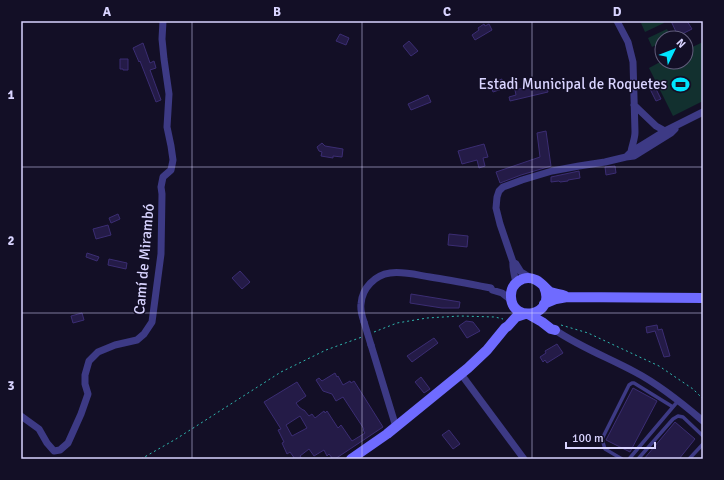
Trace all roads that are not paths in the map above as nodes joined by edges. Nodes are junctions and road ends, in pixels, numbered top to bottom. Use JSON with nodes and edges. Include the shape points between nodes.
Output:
{"nodes":[{"id":1,"x":164,"y":21,"type":"edge"},
{"id":2,"x":617,"y":21,"type":"edge"},
{"id":3,"x":634,"y":105,"type":"junction"},
{"id":4,"x":703,"y":112,"type":"edge"},
{"id":5,"x":679,"y":124,"type":"junction"},
{"id":6,"x":661,"y":131,"type":"junction"},
{"id":7,"x":635,"y":139,"type":"junction"},
{"id":8,"x":652,"y":145,"type":"junction"},
{"id":9,"x":642,"y":148,"type":"junction"},
{"id":10,"x":628,"y":155,"type":"junction"},
{"id":11,"x":513,"y":262,"type":"junction"},
{"id":12,"x":531,"y":278,"type":"junction"},
{"id":13,"x":515,"y":284,"type":"junction"},
{"id":14,"x":544,"y":287,"type":"junction"},
{"id":15,"x":490,"y":288,"type":"junction"},
{"id":16,"x":566,"y":297,"type":"junction"},
{"id":17,"x":703,"y":298,"type":"edge"},
{"id":18,"x":512,"y":303,"type":"junction"},
{"id":19,"x":544,"y":306,"type":"junction"},
{"id":20,"x":526,"y":314,"type":"junction"},
{"id":21,"x":506,"y":324,"type":"junction"},
{"id":22,"x":556,"y":327,"type":"junction"},
{"id":23,"x":461,"y":374,"type":"junction"},
{"id":24,"x":678,"y":401,"type":"junction"},
{"id":25,"x":673,"y":407,"type":"junction"},
{"id":26,"x":21,"y":416,"type":"edge"},
{"id":27,"x":703,"y":421,"type":"edge"},
{"id":28,"x":396,"y":426,"type":"junction"},
{"id":29,"x":703,"y":436,"type":"edge"},
{"id":30,"x":703,"y":444,"type":"edge"},
{"id":31,"x":363,"y":456,"type":"edge"},
{"id":32,"x":351,"y":459,"type":"edge"},
{"id":33,"x":524,"y":459,"type":"edge"},
{"id":34,"x":622,"y":459,"type":"edge"},
{"id":35,"x":629,"y":459,"type":"edge"},
{"id":36,"x":638,"y":459,"type":"edge"},
{"id":37,"x":688,"y":459,"type":"edge"}],
"edges":[{"from":1,"to":26,"type":"street","name":"Camí de Mirambó","via":[[162,39],[169,94],[167,128],[173,160],[171,170],[163,177],[161,187],[161,254],[152,322],[137,340],[98,352],[89,361],[85,375],[88,394],[68,443],[60,450],[54,451],[39,429]]},
{"from":2,"to":3,"type":"street","via":[[627,37],[632,55]]},
{"from":3,"to":6,"type":"street"},
{"from":3,"to":7,"type":"street"},
{"from":4,"to":5,"type":"street"},
{"from":5,"to":6,"type":"street"},
{"from":5,"to":8,"type":"street","via":[[671,133]]},
{"from":6,"to":8,"type":"street","via":[[660,137]]},
{"from":6,"to":9,"type":"street"},
{"from":7,"to":9,"type":"street"},
{"from":7,"to":10,"type":"street"},
{"from":8,"to":9,"type":"street"},
{"from":9,"to":10,"type":"street","via":[[634,156]]},
{"from":10,"to":11,"type":"street","via":[[605,162],[552,171],[509,184],[501,189],[496,200],[497,214]]},
{"from":11,"to":12,"type":"street"},
{"from":11,"to":13,"type":"street"},
{"from":12,"to":13,"type":"street"},
{"from":12,"to":14,"type":"street","via":[[539,281]]},
{"from":13,"to":15,"type":"street","via":[[504,288]]},
{"from":13,"to":18,"type":"street"},
{"from":14,"to":16,"type":"street"},
{"from":14,"to":19,"type":"street"},
{"from":15,"to":18,"type":"street","via":[[502,293]]},
{"from":15,"to":28,"type":"street","bridge":true,"via":[[409,273],[392,273],[376,279],[363,293],[361,312]]},
{"from":16,"to":17,"type":"street"},
{"from":16,"to":19,"type":"street"},
{"from":18,"to":20,"type":"street","via":[[518,311]]},
{"from":18,"to":21,"type":"street"},
{"from":19,"to":20,"type":"street","via":[[536,312]]},
{"from":19,"to":22,"type":"street","via":[[545,318]]},
{"from":20,"to":21,"type":"street","via":[[516,317],[508,326]]},
{"from":20,"to":22,"type":"street","via":[[552,329]]},
{"from":21,"to":23,"type":"street","via":[[487,350]]},
{"from":22,"to":24,"type":"street","via":[[577,343],[636,373]]},
{"from":23,"to":28,"type":"street"},
{"from":23,"to":33,"type":"street"},
{"from":24,"to":25,"type":"lane"},
{"from":24,"to":27,"type":"street"},
{"from":25,"to":34,"type":"lane","via":[[634,383],[630,385],[602,439],[604,449]]},
{"from":25,"to":35,"type":"lane"},
{"from":28,"to":31,"type":"street"},
{"from":29,"to":36,"type":"lane","via":[[683,417],[678,416]]},
{"from":30,"to":37,"type":"lane"},
{"from":31,"to":32,"type":"street"}]}
